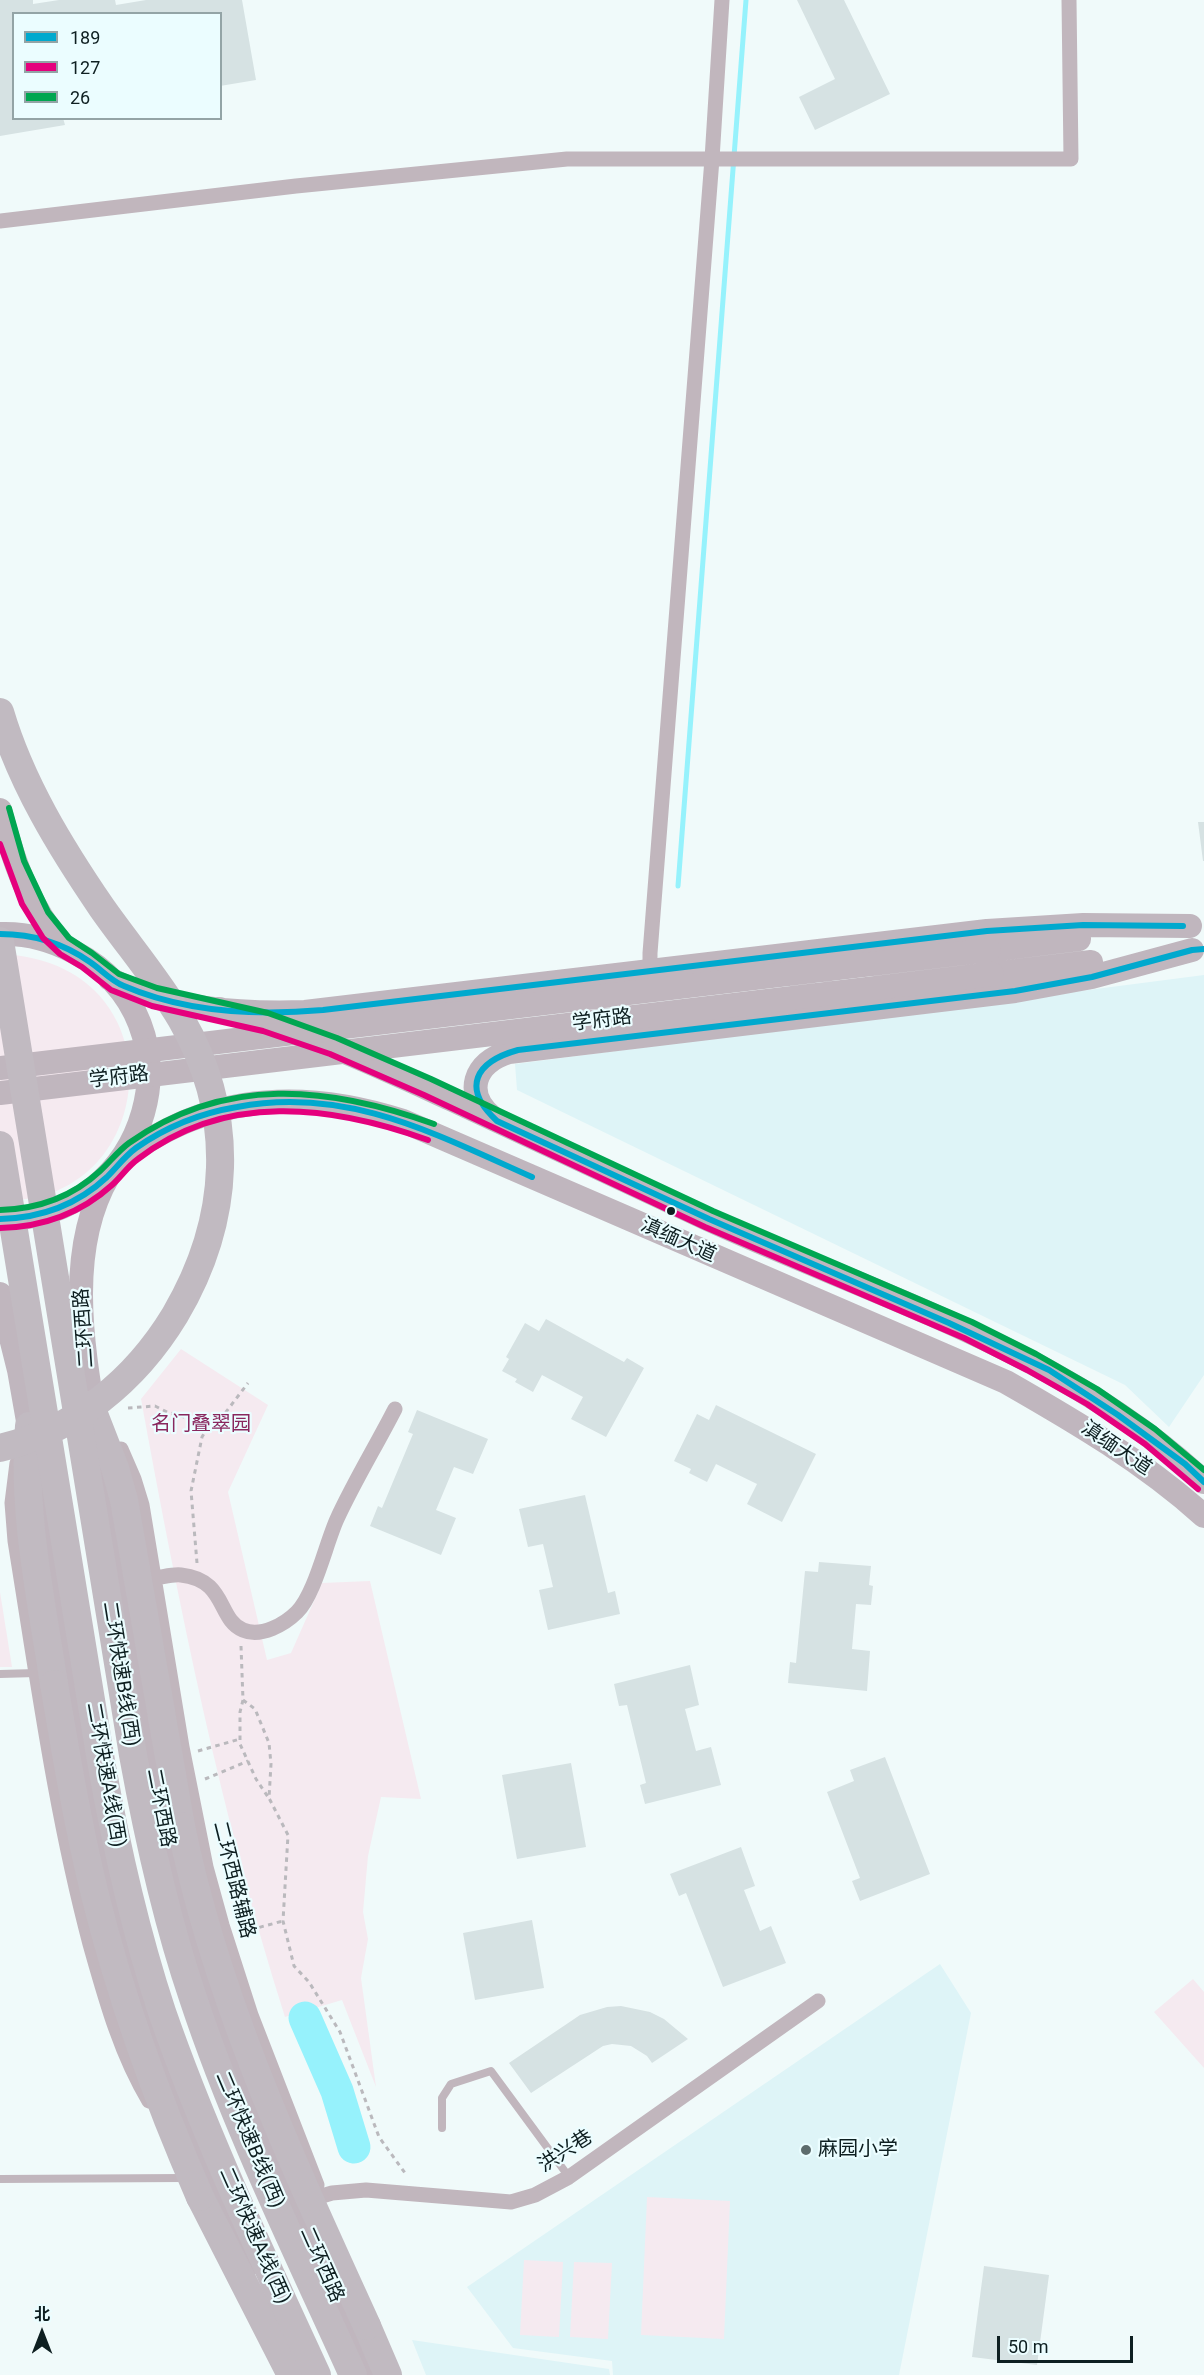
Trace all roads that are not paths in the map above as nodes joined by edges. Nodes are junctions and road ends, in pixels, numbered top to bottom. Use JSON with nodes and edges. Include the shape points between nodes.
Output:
{"nodes":[{"id":1,"x":722,"y":0,"type":"edge"},
{"id":2,"x":1069,"y":0,"type":"edge"},
{"id":3,"x":714,"y":159,"type":"junction"},
{"id":4,"x":0,"y":221,"type":"edge"},
{"id":5,"x":0,"y":712,"type":"edge"},
{"id":6,"x":0,"y":810,"type":"edge"},
{"id":7,"x":1197,"y":925,"type":"edge"},
{"id":8,"x":0,"y":934,"type":"edge"},
{"id":9,"x":0,"y":941,"type":"edge"},
{"id":10,"x":64,"y":946,"type":"junction"},
{"id":11,"x":1198,"y":950,"type":"edge"},
{"id":12,"x":650,"y":971,"type":"junction"},
{"id":13,"x":110,"y":979,"type":"junction"},
{"id":14,"x":541,"y":984,"type":"junction"},
{"id":15,"x":219,"y":1009,"type":"junction"},
{"id":16,"x":551,"y":1046,"type":"junction"},
{"id":17,"x":0,"y":1068,"type":"edge"},
{"id":18,"x":90,"y":1082,"type":"junction"},
{"id":19,"x":0,"y":1093,"type":"edge"},
{"id":20,"x":0,"y":1101,"type":"edge"},
{"id":21,"x":497,"y":1121,"type":"junction"},
{"id":22,"x":0,"y":1145,"type":"edge"},
{"id":23,"x":116,"y":1167,"type":"junction"},
{"id":24,"x":0,"y":1219,"type":"edge"},
{"id":25,"x":0,"y":1294,"type":"edge"},
{"id":26,"x":395,"y":1409,"type":"dead end"},
{"id":27,"x":94,"y":1414,"type":"junction"},
{"id":28,"x":29,"y":1426,"type":"junction"},
{"id":29,"x":0,"y":1448,"type":"edge"},
{"id":30,"x":1204,"y":1482,"type":"edge"},
{"id":31,"x":1204,"y":1516,"type":"edge"},
{"id":32,"x":154,"y":1578,"type":"junction"},
{"id":33,"x":0,"y":1674,"type":"edge"},
{"id":34,"x":45,"y":1678,"type":"junction"},
{"id":35,"x":819,"y":2001,"type":"dead end"},
{"id":36,"x":442,"y":2128,"type":"dead end"},
{"id":37,"x":568,"y":2177,"type":"junction"},
{"id":38,"x":0,"y":2179,"type":"edge"},
{"id":39,"x":209,"y":2180,"type":"junction"},
{"id":40,"x":321,"y":2196,"type":"junction"},
{"id":41,"x":293,"y":2204,"type":"junction"},
{"id":42,"x":357,"y":2364,"type":"edge"},
{"id":43,"x":291,"y":2375,"type":"edge"},
{"id":44,"x":299,"y":2375,"type":"edge"},
{"id":45,"x":317,"y":2375,"type":"edge"},
{"id":46,"x":371,"y":2375,"type":"edge"},
{"id":47,"x":388,"y":2375,"type":"edge"}],
"edges":[{"from":1,"to":3,"type":"street"},
{"from":2,"to":3,"type":"street","via":[[1071,159]]},
{"from":3,"to":4,"type":"street","via":[[567,159]]},
{"from":3,"to":12,"type":"street"},
{"from":5,"to":29,"type":"highway","bridge":true,"via":[[19,765],[58,838],[190,1037],[212,1093],[221,1157],[218,1203],[207,1250],[185,1298],[157,1342],[126,1378],[91,1407],[54,1430]]},
{"from":6,"to":10,"type":"main road","via":[[28,892]]},
{"from":7,"to":12,"type":"main road","name":"学府路","via":[[1101,924],[1006,929]]},
{"from":7,"to":17,"type":"main road","name":"学府路","bridge":true},
{"from":8,"to":10,"type":"main road","via":[[27,936]]},
{"from":9,"to":42,"type":"highway","name":"二环快速B线(西)","bridge":true,"via":[[129,1733],[158,1878],[183,1968],[230,2098]]},
{"from":10,"to":13,"type":"main road"},
{"from":11,"to":16,"type":"main road","via":[[1025,989]]},
{"from":11,"to":18,"type":"main road","name":"学府路","bridge":true},
{"from":12,"to":14,"type":"main road","name":"学府路"},
{"from":13,"to":15,"type":"main road","name":"学府路","via":[[160,998]]},
{"from":13,"to":23,"type":"main road","name":"二环西路","via":[[132,1010],[148,1063],[148,1092],[141,1121]]},
{"from":14,"to":15,"type":"main road","name":"学府路","via":[[305,1012]]},
{"from":14,"to":16,"type":"main road","via":[[529,994],[524,1015],[532,1036]]},
{"from":15,"to":21,"type":"main road","name":"滇缅大道","via":[[334,1046]]},
{"from":16,"to":21,"type":"main road","via":[[508,1052],[483,1066],[476,1083],[477,1095],[486,1112]]},
{"from":18,"to":19,"type":"main road","name":"学府路","bridge":true},
{"from":18,"to":20,"type":"highway","bridge":true},
{"from":21,"to":30,"type":"main road","name":"滇缅大道","via":[[709,1220],[1049,1370],[1118,1415]]},
{"from":22,"to":45,"type":"highway","name":"二环快速A线(西)","bridge":true,"via":[[101,1761],[134,1916],[162,2010],[199,2110]]},
{"from":23,"to":24,"type":"main road","name":"滇缅大道","via":[[93,1190],[55,1210]]},
{"from":23,"to":27,"type":"main road","name":"二环西路","via":[[98,1195],[82,1273],[85,1346]]},
{"from":23,"to":31,"type":"main road","name":"滇缅大道","via":[[150,1139],[183,1123],[262,1102],[330,1103],[404,1121],[1006,1382],[1094,1433],[1171,1486]]},
{"from":25,"to":28,"type":"main road"},
{"from":26,"to":32,"type":"street","via":[[337,1520],[307,1596],[299,1610],[280,1626],[244,1631],[232,1622],[213,1588],[180,1574]]},
{"from":27,"to":28,"type":"main road","via":[[79,1399],[55,1396],[35,1408]]},
{"from":27,"to":32,"type":"street","name":"二环西路辅路","via":[[112,1434],[130,1467],[142,1505]]},
{"from":27,"to":41,"type":"main road","name":"二环西路","via":[[151,1763],[182,1904],[231,2058]]},
{"from":27,"to":47,"type":"highway","bridge":true,"via":[[124,1500],[181,1826],[209,1939],[247,2052],[286,2148]]},
{"from":28,"to":34,"type":"highway","via":[[28,1517]]},
{"from":28,"to":39,"type":"main road","via":[[81,1742],[110,1889],[146,2015]]},
{"from":32,"to":40,"type":"street","name":"二环西路辅路","via":[[206,1867],[250,2015]]},
{"from":33,"to":34,"type":"lane"},
{"from":34,"to":39,"type":"street","via":[[71,1866],[126,2059],[176,2140]]},
{"from":34,"to":43,"type":"highway","bridge":true,"via":[[87,1862],[130,2020],[200,2197]]},
{"from":35,"to":37,"type":"street","name":"洪兴巷"},
{"from":36,"to":37,"type":"lane","via":[[442,2098],[451,2084],[491,2071]]},
{"from":37,"to":40,"type":"street","name":"洪兴巷","via":[[535,2195],[511,2202],[366,2190]]},
{"from":38,"to":39,"type":"lane"},
{"from":39,"to":44,"type":"main road"},
{"from":40,"to":41,"type":"street","name":"洪兴巷"},
{"from":40,"to":42,"type":"street","name":"二环西路辅路"},
{"from":41,"to":42,"type":"main road","name":"二环西路"},
{"from":42,"to":46,"type":"main road","name":"二环西路"}]}
